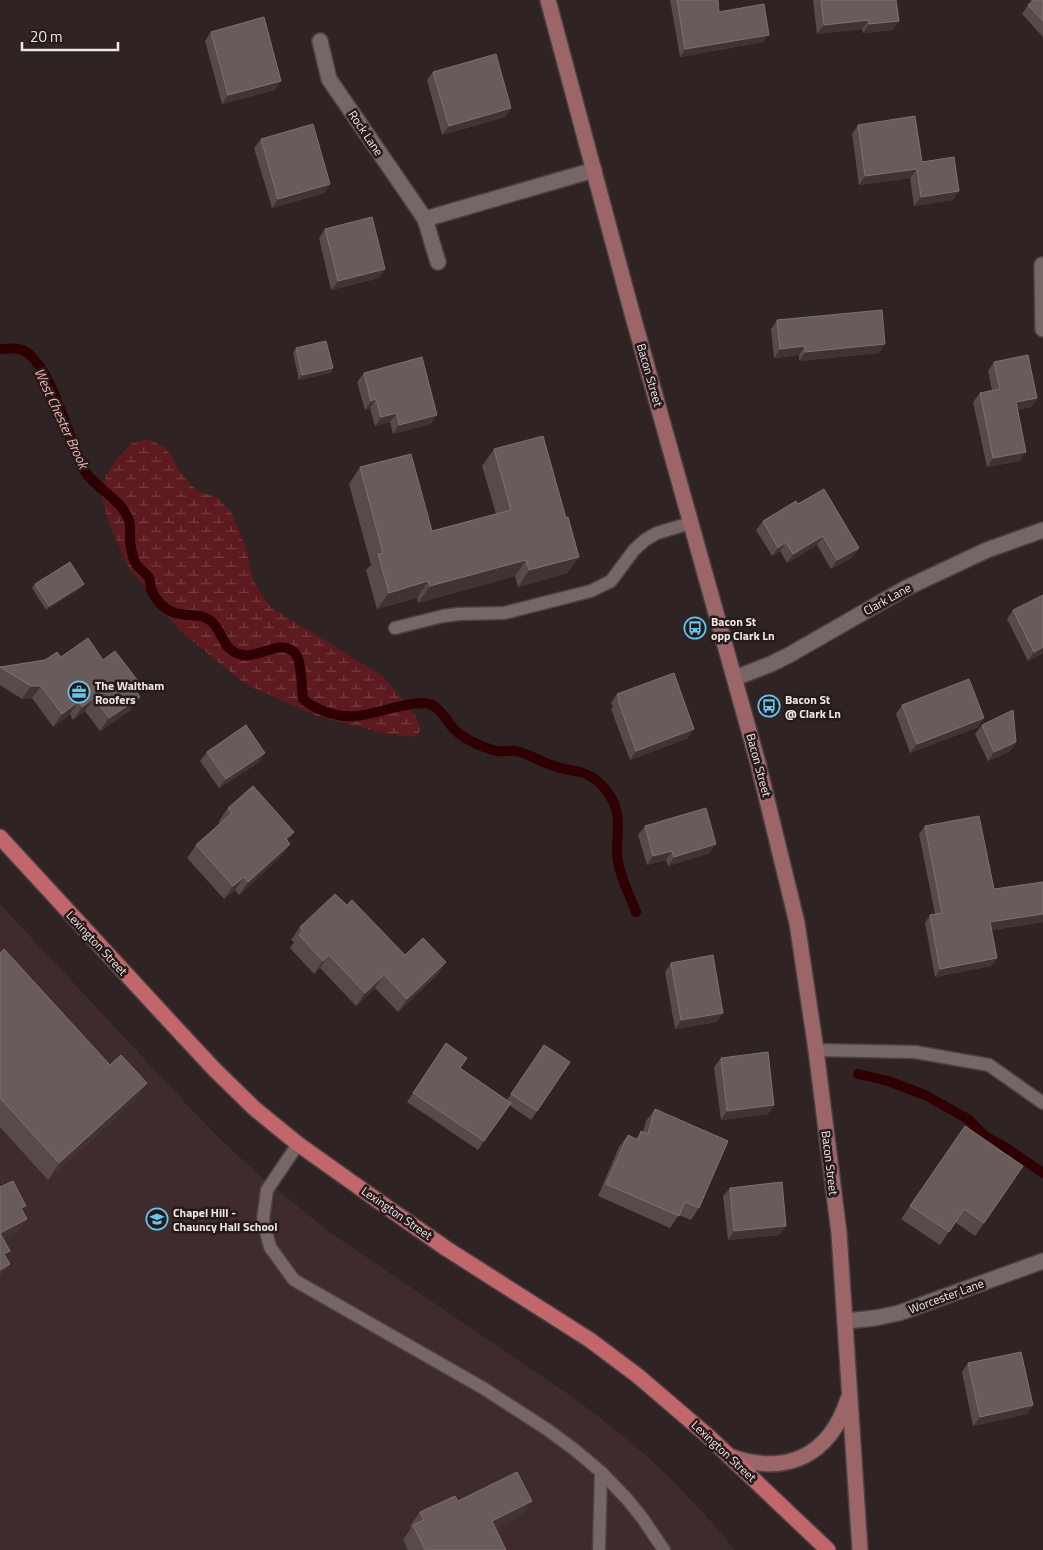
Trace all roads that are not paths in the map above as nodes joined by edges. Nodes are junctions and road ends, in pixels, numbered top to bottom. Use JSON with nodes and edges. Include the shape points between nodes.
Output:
{"nodes":[{"id":1,"x":548,"y":0,"type":"edge"},
{"id":2,"x":320,"y":41,"type":"dead end"},
{"id":3,"x":594,"y":170,"type":"junction"},
{"id":4,"x":425,"y":219,"type":"junction"},
{"id":5,"x":438,"y":262,"type":"dead end"},
{"id":6,"x":1042,"y":265,"type":"edge"},
{"id":7,"x":1043,"y":329,"type":"edge"},
{"id":8,"x":691,"y":523,"type":"junction"},
{"id":9,"x":1043,"y":530,"type":"edge"},
{"id":10,"x":395,"y":628,"type":"dead end"},
{"id":11,"x":735,"y":678,"type":"junction"},
{"id":12,"x":0,"y":837,"type":"edge"},
{"id":13,"x":816,"y":1050,"type":"junction"},
{"id":14,"x":1043,"y":1103,"type":"edge"},
{"id":15,"x":298,"y":1144,"type":"junction"},
{"id":16,"x":1043,"y":1261,"type":"edge"},
{"id":17,"x":846,"y":1321,"type":"junction"},
{"id":18,"x":850,"y":1393,"type":"junction"},
{"id":19,"x":729,"y":1456,"type":"junction"},
{"id":20,"x":601,"y":1472,"type":"junction"},
{"id":21,"x":599,"y":1550,"type":"edge"},
{"id":22,"x":664,"y":1550,"type":"edge"},
{"id":23,"x":828,"y":1550,"type":"edge"},
{"id":24,"x":860,"y":1550,"type":"edge"}],
"edges":[{"from":1,"to":3,"type":"main road","name":"Bacon Street"},
{"from":2,"to":4,"type":"street","name":"Rock Lane","via":[[329,79]]},
{"from":3,"to":4,"type":"street"},
{"from":3,"to":8,"type":"main road","name":"Bacon Street"},
{"from":4,"to":5,"type":"street","name":"Rock Lane"},
{"from":6,"to":7,"type":"street"},
{"from":8,"to":10,"type":"lane","via":[[645,540],[611,581],[591,591],[511,612],[443,616]]},
{"from":8,"to":11,"type":"main road","name":"Bacon Street"},
{"from":9,"to":11,"type":"street","name":"Clark Lane","via":[[987,550],[924,580],[780,660]]},
{"from":11,"to":13,"type":"main road","name":"Bacon Street","via":[[797,922]]},
{"from":12,"to":15,"type":"main road","name":"Lexington Street","via":[[215,1070]]},
{"from":13,"to":14,"type":"lane","via":[[914,1052],[990,1065]]},
{"from":13,"to":17,"type":"main road","name":"Bacon Street","via":[[839,1233]]},
{"from":15,"to":19,"type":"main road","name":"Lexington Street","via":[[447,1249],[614,1357]]},
{"from":15,"to":20,"type":"lane","via":[[267,1190],[263,1220],[270,1247],[294,1280],[520,1410]]},
{"from":16,"to":17,"type":"street","name":"Worcester Lane","via":[[899,1313]]},
{"from":17,"to":18,"type":"main road","name":"Bacon Street"},
{"from":18,"to":19,"type":"main road","via":[[834,1430],[806,1455],[767,1465]]},
{"from":18,"to":24,"type":"main road","name":"Bacon Street"},
{"from":19,"to":23,"type":"main road","name":"Lexington Street"},
{"from":20,"to":21,"type":"lane"},
{"from":20,"to":22,"type":"lane","via":[[628,1499]]}]}
